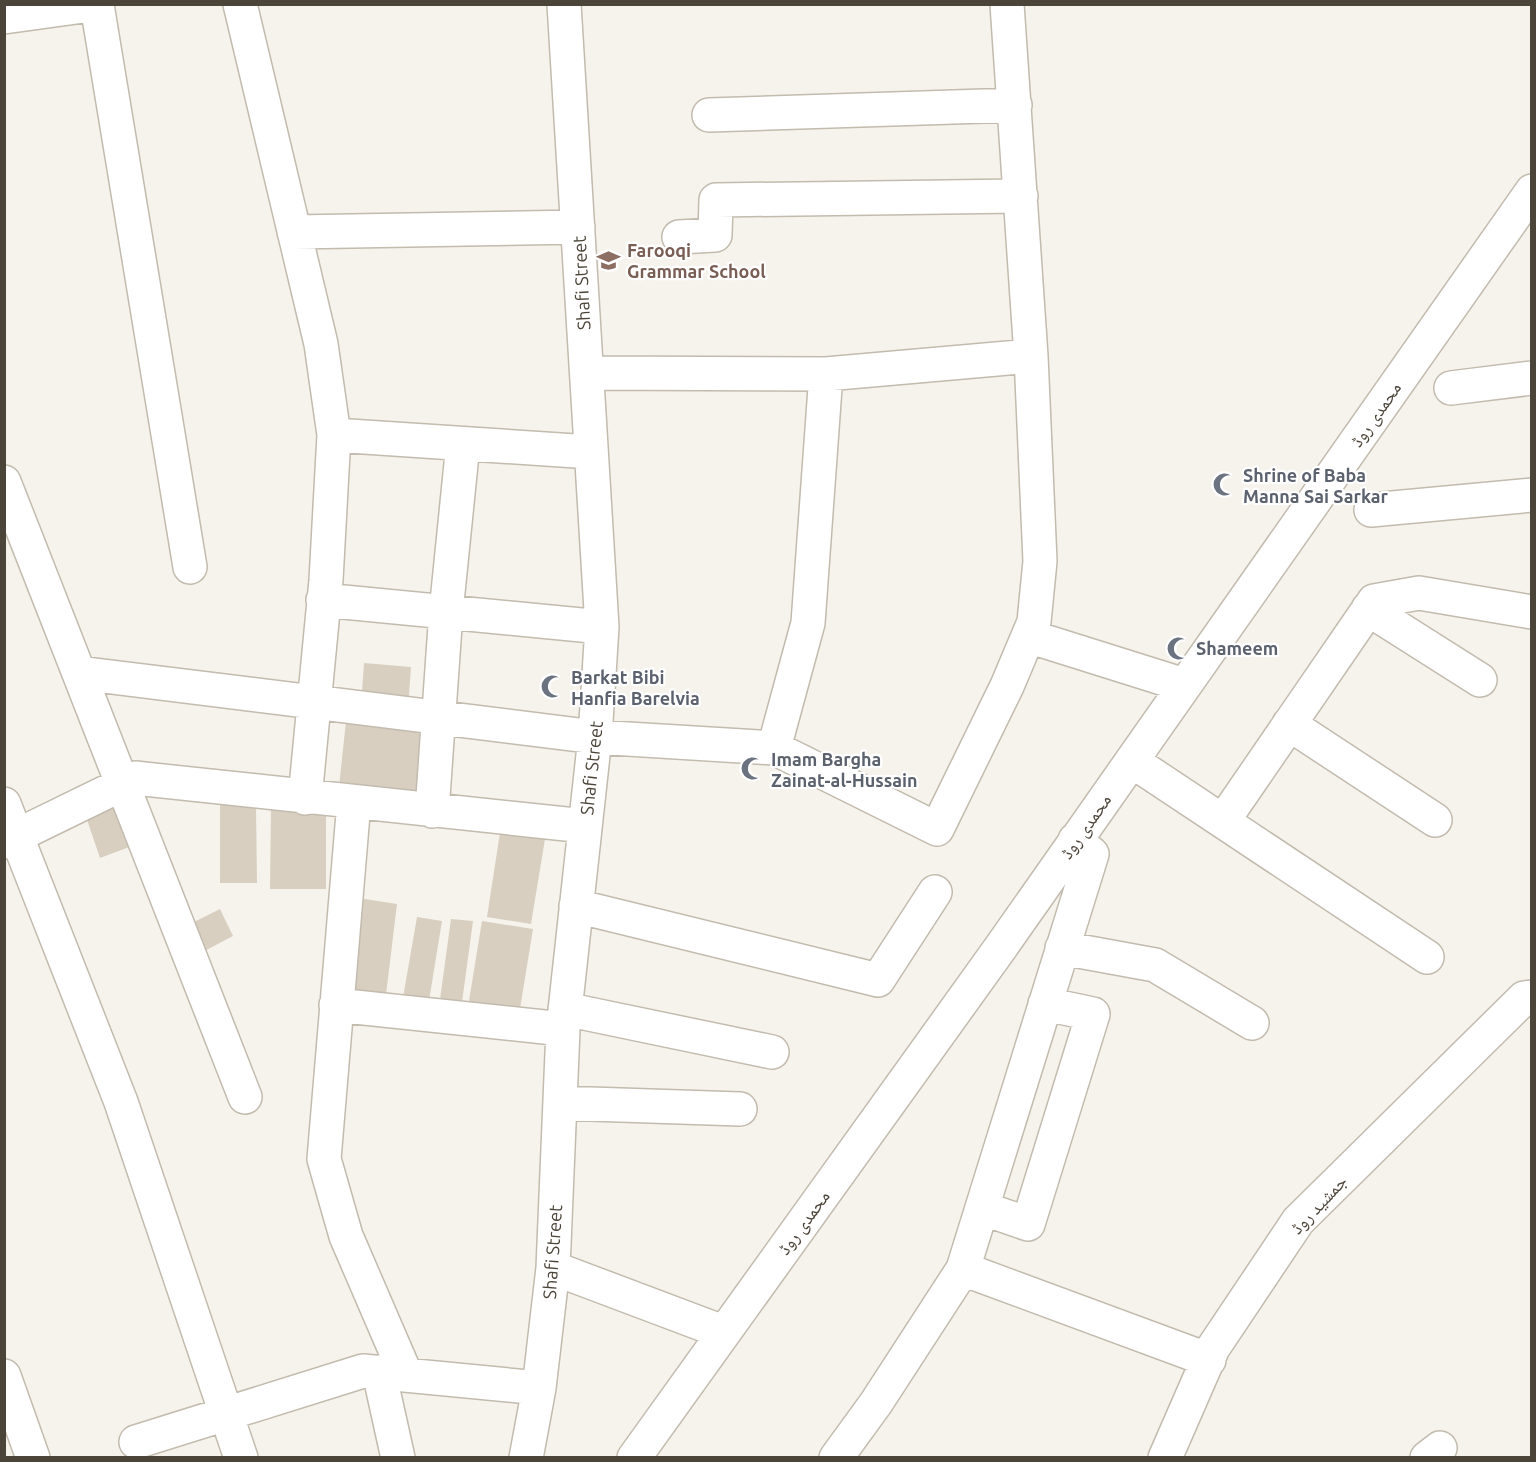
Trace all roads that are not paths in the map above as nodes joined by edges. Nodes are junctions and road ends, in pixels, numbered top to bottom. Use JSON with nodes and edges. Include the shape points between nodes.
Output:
{"nodes":[{"id":1,"x":97,"y":4,"type":"edge"},
{"id":2,"x":240,"y":4,"type":"edge"},
{"id":3,"x":564,"y":4,"type":"edge"},
{"id":4,"x":1007,"y":4,"type":"edge"},
{"id":5,"x":4,"y":17,"type":"edge"},
{"id":6,"x":1015,"y":105,"type":"junction"},
{"id":7,"x":709,"y":116,"type":"dead end"},
{"id":8,"x":1532,"y":191,"type":"edge"},
{"id":9,"x":1021,"y":196,"type":"junction"},
{"id":10,"x":578,"y":227,"type":"junction"},
{"id":11,"x":294,"y":232,"type":"junction"},
{"id":12,"x":679,"y":237,"type":"dead end"},
{"id":13,"x":1031,"y":356,"type":"junction"},
{"id":14,"x":587,"y":373,"type":"junction"},
{"id":15,"x":826,"y":374,"type":"junction"},
{"id":16,"x":1532,"y":378,"type":"edge"},
{"id":17,"x":1451,"y":387,"type":"dead end"},
{"id":18,"x":334,"y":435,"type":"junction"},
{"id":19,"x":463,"y":444,"type":"junction"},
{"id":20,"x":591,"y":452,"type":"junction"},
{"id":21,"x":4,"y":482,"type":"edge"},
{"id":22,"x":1532,"y":495,"type":"edge"},
{"id":23,"x":1371,"y":510,"type":"dead end"},
{"id":24,"x":190,"y":567,"type":"dead end"},
{"id":25,"x":323,"y":600,"type":"junction"},
{"id":26,"x":1368,"y":609,"type":"junction"},
{"id":27,"x":446,"y":612,"type":"junction"},
{"id":28,"x":1532,"y":612,"type":"edge"},
{"id":29,"x":602,"y":627,"type":"junction"},
{"id":30,"x":1028,"y":636,"type":"junction"},
{"id":31,"x":79,"y":673,"type":"junction"},
{"id":32,"x":1480,"y":680,"type":"dead end"},
{"id":33,"x":1184,"y":685,"type":"junction"},
{"id":34,"x":314,"y":702,"type":"junction"},
{"id":35,"x":439,"y":718,"type":"junction"},
{"id":36,"x":1289,"y":724,"type":"junction"},
{"id":37,"x":595,"y":737,"type":"junction"},
{"id":38,"x":774,"y":748,"type":"junction"},
{"id":39,"x":1132,"y":761,"type":"junction"},
{"id":40,"x":122,"y":785,"type":"junction"},
{"id":41,"x":305,"y":798,"type":"junction"},
{"id":42,"x":354,"y":802,"type":"junction"},
{"id":43,"x":4,"y":804,"type":"edge"},
{"id":44,"x":432,"y":811,"type":"junction"},
{"id":45,"x":1435,"y":820,"type":"dead end"},
{"id":46,"x":1223,"y":821,"type":"junction"},
{"id":47,"x":585,"y":826,"type":"junction"},
{"id":48,"x":11,"y":839,"type":"edge"},
{"id":49,"x":1075,"y":840,"type":"junction"},
{"id":50,"x":935,"y":892,"type":"dead end"},
{"id":51,"x":576,"y":906,"type":"junction"},
{"id":52,"x":1062,"y":948,"type":"junction"},
{"id":53,"x":1427,"y":957,"type":"dead end"},
{"id":54,"x":1532,"y":997,"type":"edge"},
{"id":55,"x":1045,"y":1004,"type":"junction"},
{"id":56,"x":336,"y":1005,"type":"junction"},
{"id":57,"x":564,"y":1019,"type":"junction"},
{"id":58,"x":1251,"y":1023,"type":"dead end"},
{"id":59,"x":772,"y":1052,"type":"dead end"},
{"id":60,"x":245,"y":1097,"type":"dead end"},
{"id":61,"x":560,"y":1102,"type":"junction"},
{"id":62,"x":740,"y":1109,"type":"dead end"},
{"id":63,"x":982,"y":1208,"type":"junction"},
{"id":64,"x":553,"y":1268,"type":"junction"},
{"id":65,"x":963,"y":1269,"type":"junction"},
{"id":66,"x":723,"y":1332,"type":"junction"},
{"id":67,"x":1209,"y":1360,"type":"junction"},
{"id":68,"x":392,"y":1374,"type":"junction"},
{"id":69,"x":4,"y":1376,"type":"edge"},
{"id":70,"x":538,"y":1388,"type":"junction"},
{"id":71,"x":227,"y":1413,"type":"junction"},
{"id":72,"x":136,"y":1442,"type":"dead end"},
{"id":73,"x":33,"y":1458,"type":"edge"},
{"id":74,"x":241,"y":1458,"type":"edge"},
{"id":75,"x":398,"y":1458,"type":"edge"},
{"id":76,"x":526,"y":1458,"type":"edge"},
{"id":77,"x":633,"y":1458,"type":"edge"},
{"id":78,"x":836,"y":1458,"type":"edge"},
{"id":79,"x":1165,"y":1458,"type":"edge"}],
"edges":[{"from":1,"to":5,"type":"street"},
{"from":1,"to":24,"type":"street"},
{"from":2,"to":11,"type":"street"},
{"from":3,"to":10,"type":"street","name":"Shafi Street"},
{"from":4,"to":6,"type":"street"},
{"from":6,"to":7,"type":"street"},
{"from":6,"to":9,"type":"street"},
{"from":8,"to":33,"type":"street","name":"محمدی روڈ"},
{"from":9,"to":12,"type":"street","via":[[716,200],[715,236]]},
{"from":9,"to":13,"type":"street"},
{"from":10,"to":11,"type":"street"},
{"from":10,"to":14,"type":"street","name":"Shafi Street"},
{"from":11,"to":18,"type":"street","via":[[321,344]]},
{"from":13,"to":15,"type":"street"},
{"from":13,"to":30,"type":"street","via":[[1040,561],[1034,622]]},
{"from":14,"to":15,"type":"street"},
{"from":14,"to":20,"type":"street","name":"Shafi Street"},
{"from":15,"to":38,"type":"street","via":[[808,623]]},
{"from":16,"to":17,"type":"street"},
{"from":18,"to":19,"type":"street"},
{"from":18,"to":25,"type":"street"},
{"from":19,"to":20,"type":"street"},
{"from":19,"to":27,"type":"street"},
{"from":20,"to":29,"type":"street","name":"Shafi Street"},
{"from":21,"to":31,"type":"street"},
{"from":22,"to":23,"type":"street"},
{"from":25,"to":27,"type":"street"},
{"from":25,"to":34,"type":"street"},
{"from":26,"to":28,"type":"street","via":[[1374,601],[1419,593]]},
{"from":26,"to":32,"type":"street"},
{"from":26,"to":36,"type":"street"},
{"from":27,"to":29,"type":"street"},
{"from":27,"to":35,"type":"street"},
{"from":29,"to":37,"type":"street","name":"Shafi Street"},
{"from":30,"to":33,"type":"street"},
{"from":30,"to":38,"type":"street","via":[[937,829]]},
{"from":31,"to":34,"type":"street"},
{"from":31,"to":40,"type":"street"},
{"from":33,"to":39,"type":"street","name":"محمدی روڈ"},
{"from":34,"to":35,"type":"street"},
{"from":34,"to":41,"type":"street"},
{"from":35,"to":37,"type":"street"},
{"from":35,"to":44,"type":"street"},
{"from":36,"to":45,"type":"street"},
{"from":36,"to":46,"type":"street"},
{"from":37,"to":38,"type":"street"},
{"from":37,"to":47,"type":"street","name":"Shafi Street"},
{"from":39,"to":46,"type":"street"},
{"from":39,"to":49,"type":"street","name":"محمدی روڈ"},
{"from":40,"to":41,"type":"street","via":[[135,778]]},
{"from":40,"to":48,"type":"street"},
{"from":40,"to":60,"type":"street"},
{"from":41,"to":42,"type":"street"},
{"from":42,"to":44,"type":"street"},
{"from":42,"to":56,"type":"street"},
{"from":43,"to":48,"type":"street"},
{"from":44,"to":47,"type":"street"},
{"from":46,"to":53,"type":"street"},
{"from":47,"to":51,"type":"street","name":"Shafi Street"},
{"from":48,"to":71,"type":"street","via":[[121,1102]]},
{"from":49,"to":52,"type":"street","via":[[1092,854]]},
{"from":49,"to":66,"type":"street","name":"محمدی روڈ"},
{"from":50,"to":51,"type":"street","via":[[878,980]]},
{"from":51,"to":57,"type":"street","name":"Shafi Street"},
{"from":52,"to":55,"type":"street"},
{"from":52,"to":58,"type":"street","via":[[1155,965]]},
{"from":54,"to":67,"type":"street","name":"جمشید روڈ","via":[[1524,999],[1298,1221],[1213,1348]]},
{"from":55,"to":63,"type":"street"},
{"from":55,"to":63,"type":"street","via":[[1093,1014],[1029,1224]]},
{"from":56,"to":57,"type":"street"},
{"from":56,"to":68,"type":"street","via":[[324,1159]]},
{"from":57,"to":59,"type":"street"},
{"from":57,"to":61,"type":"street","name":"Shafi Street"},
{"from":61,"to":62,"type":"street"},
{"from":61,"to":64,"type":"street","name":"Shafi Street"},
{"from":63,"to":65,"type":"street"},
{"from":64,"to":66,"type":"street"},
{"from":64,"to":70,"type":"street","name":"Shafi Street"},
{"from":65,"to":67,"type":"street"},
{"from":65,"to":78,"type":"street"},
{"from":66,"to":77,"type":"street","name":"محمدی روڈ"},
{"from":67,"to":79,"type":"street","name":"جمشید روڈ"},
{"from":68,"to":70,"type":"street"},
{"from":68,"to":71,"type":"street","via":[[363,1371]]},
{"from":68,"to":75,"type":"street"},
{"from":69,"to":73,"type":"street"},
{"from":70,"to":76,"type":"street","name":"Shafi Street"},
{"from":71,"to":72,"type":"street"},
{"from":71,"to":74,"type":"street"}]}
